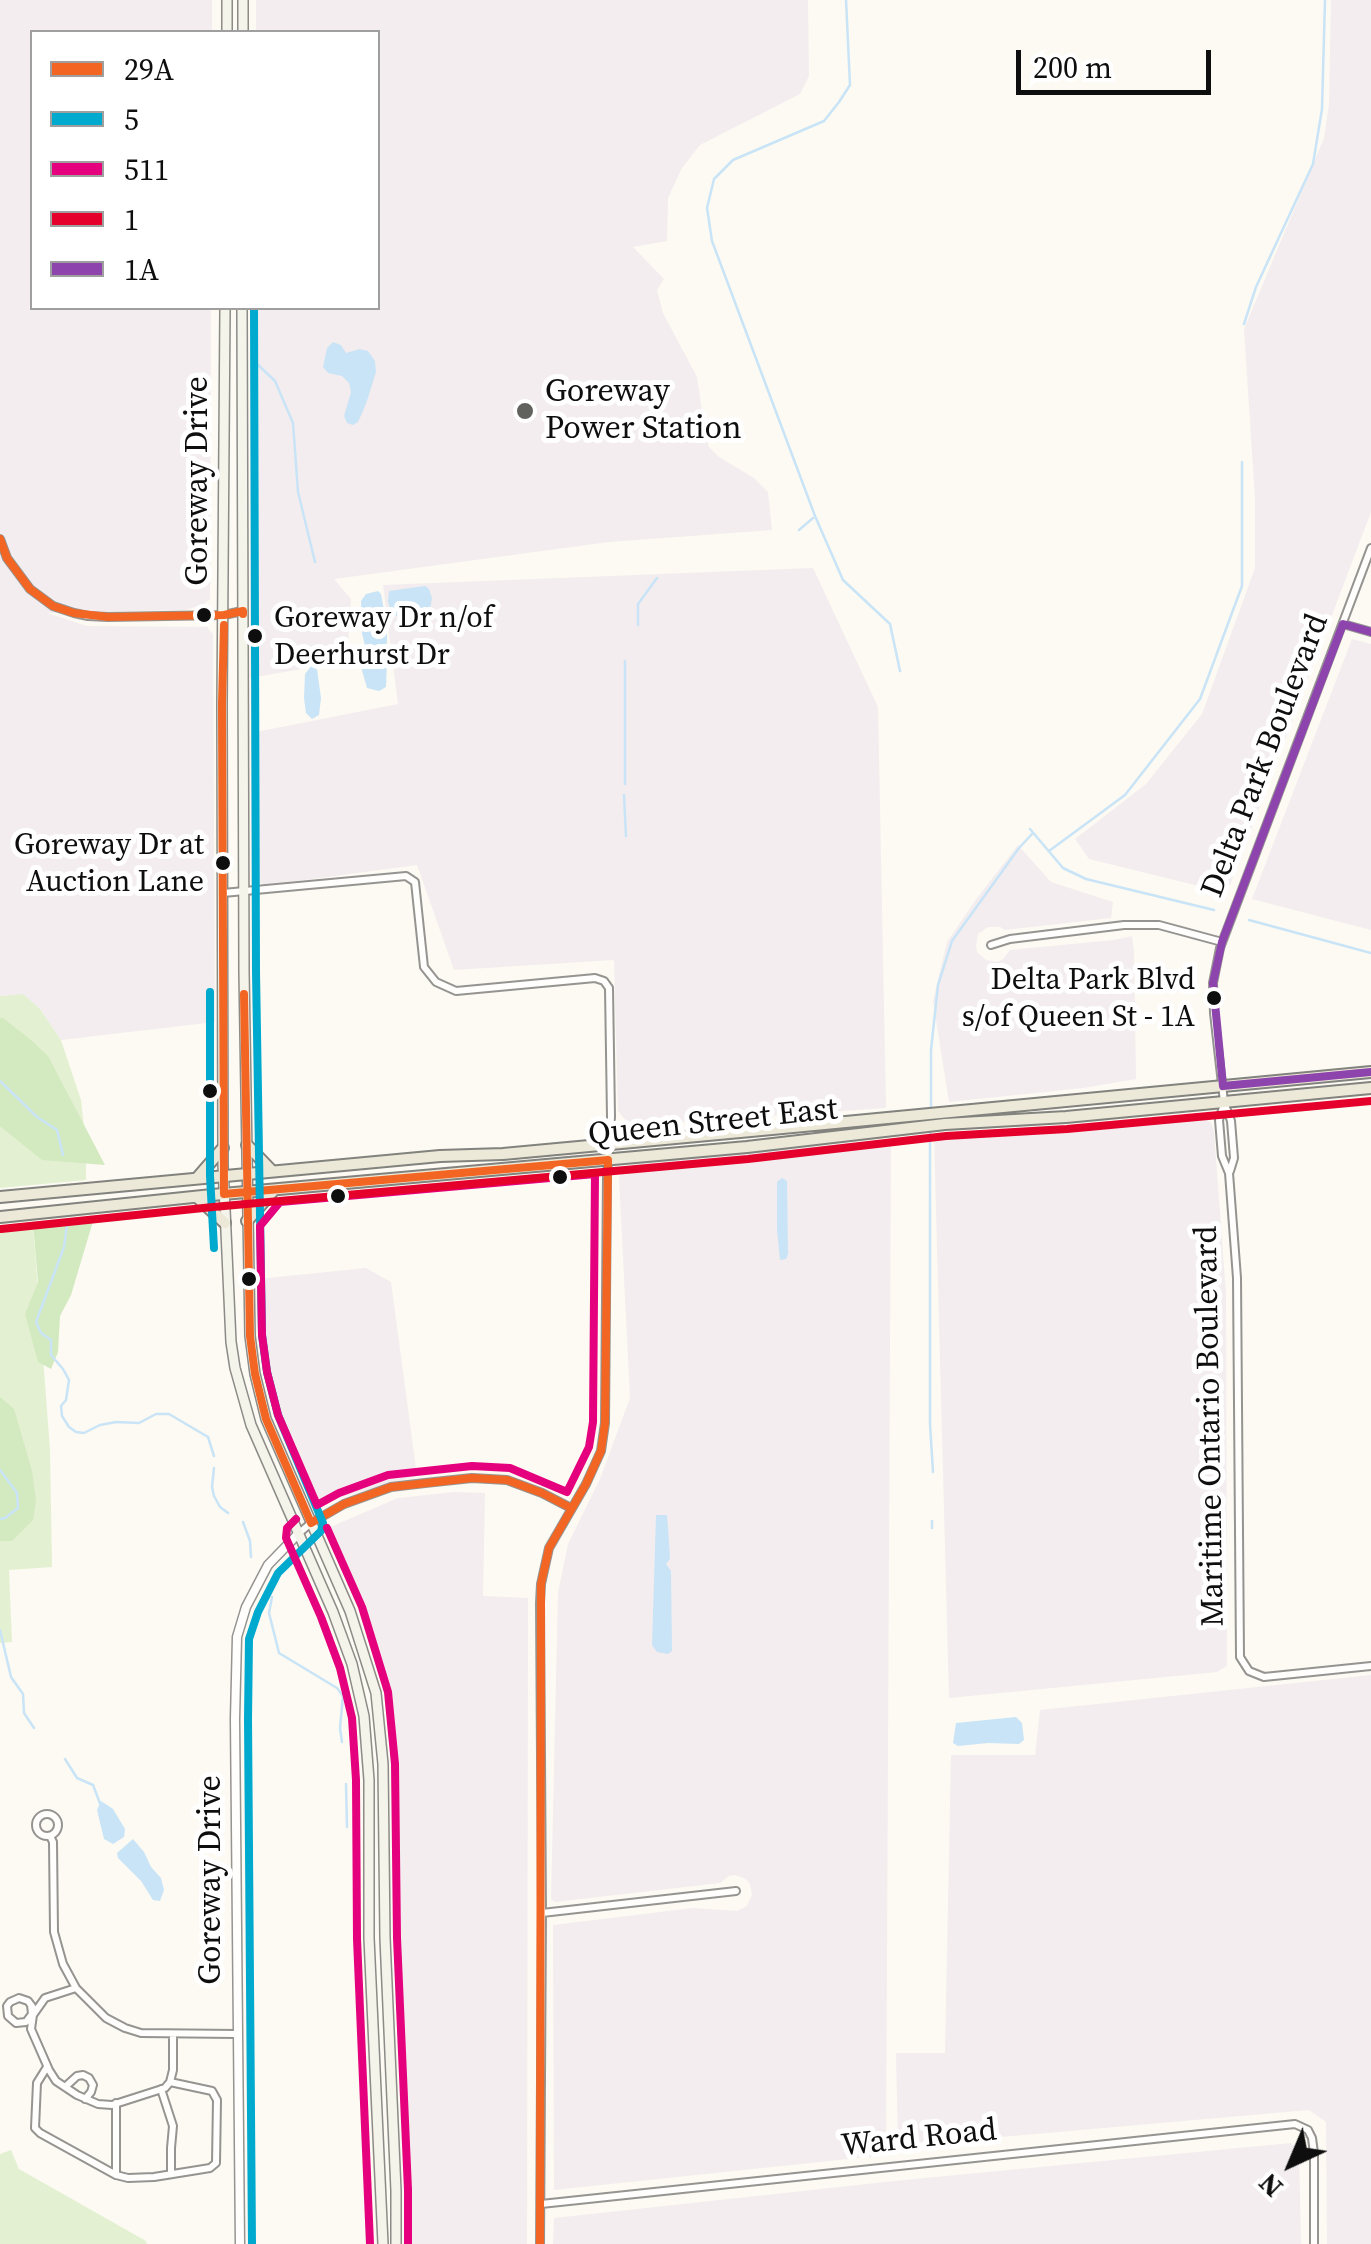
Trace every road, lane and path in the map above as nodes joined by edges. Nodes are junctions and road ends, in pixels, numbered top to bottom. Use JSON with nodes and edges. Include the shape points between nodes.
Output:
{"nodes":[{"id":1,"x":227,"y":0,"type":"edge"},
{"id":2,"x":244,"y":0,"type":"edge"},
{"id":3,"x":226,"y":30,"type":"edge"},
{"id":4,"x":243,"y":30,"type":"edge"},
{"id":5,"x":225,"y":310,"type":"edge"},
{"id":6,"x":242,"y":310,"type":"edge"},
{"id":7,"x":0,"y":539,"type":"edge"},
{"id":8,"x":1371,"y":548,"type":"edge"},
{"id":9,"x":243,"y":611,"type":"junction"},
{"id":10,"x":224,"y":615,"type":"junction"},
{"id":11,"x":1343,"y":624,"type":"junction"},
{"id":12,"x":1371,"y":632,"type":"edge"},
{"id":13,"x":243,"y":892,"type":"junction"},
{"id":14,"x":223,"y":893,"type":"junction"},
{"id":15,"x":1222,"y":942,"type":"junction"},
{"id":16,"x":991,"y":945,"type":"dead end"},
{"id":17,"x":1367,"y":1072,"type":"edge"},
{"id":18,"x":1223,"y":1086,"type":"junction"},
{"id":19,"x":1371,"y":1088,"type":"edge"},
{"id":20,"x":1332,"y":1092,"type":"junction"},
{"id":21,"x":1224,"y":1102,"type":"junction"},
{"id":22,"x":945,"y":1118,"type":"junction"},
{"id":23,"x":886,"y":1124,"type":"junction"},
{"id":24,"x":247,"y":1144,"type":"junction"},
{"id":25,"x":609,"y":1144,"type":"junction"},
{"id":26,"x":223,"y":1148,"type":"junction"},
{"id":27,"x":608,"y":1160,"type":"junction"},
{"id":28,"x":272,"y":1171,"type":"junction"},
{"id":29,"x":247,"y":1174,"type":"junction"},
{"id":30,"x":223,"y":1176,"type":"junction"},
{"id":31,"x":197,"y":1178,"type":"junction"},
{"id":32,"x":274,"y":1190,"type":"junction"},
{"id":33,"x":247,"y":1192,"type":"junction"},
{"id":34,"x":224,"y":1194,"type":"junction"},
{"id":35,"x":0,"y":1196,"type":"edge"},
{"id":36,"x":197,"y":1196,"type":"junction"},
{"id":37,"x":0,"y":1217,"type":"edge"},
{"id":38,"x":247,"y":1220,"type":"junction"},
{"id":39,"x":225,"y":1223,"type":"junction"},
{"id":40,"x":571,"y":1508,"type":"junction"},
{"id":41,"x":311,"y":1523,"type":"junction"},
{"id":42,"x":298,"y":1534,"type":"junction"},
{"id":43,"x":1371,"y":1666,"type":"edge"},
{"id":44,"x":50,"y":1836,"type":"dead end"},
{"id":45,"x":736,"y":1891,"type":"dead end"},
{"id":46,"x":542,"y":1912,"type":"junction"},
{"id":47,"x":76,"y":1988,"type":"junction"},
{"id":48,"x":3,"y":2012,"type":"edge"},
{"id":49,"x":31,"y":2014,"type":"junction"},
{"id":50,"x":173,"y":2034,"type":"junction"},
{"id":51,"x":237,"y":2034,"type":"junction"},
{"id":52,"x":47,"y":2067,"type":"junction"},
{"id":53,"x":170,"y":2082,"type":"junction"},
{"id":54,"x":64,"y":2087,"type":"junction"},
{"id":55,"x":161,"y":2089,"type":"junction"},
{"id":56,"x":85,"y":2098,"type":"junction"},
{"id":57,"x":116,"y":2103,"type":"junction"},
{"id":58,"x":172,"y":2173,"type":"junction"},
{"id":59,"x":116,"y":2175,"type":"junction"},
{"id":60,"x":541,"y":2204,"type":"junction"},
{"id":61,"x":240,"y":2244,"type":"edge"},
{"id":62,"x":383,"y":2244,"type":"edge"},
{"id":63,"x":396,"y":2244,"type":"edge"},
{"id":64,"x":540,"y":2244,"type":"edge"},
{"id":65,"x":1314,"y":2244,"type":"edge"}],
"edges":[{"from":1,"to":3,"type":"main road"},
{"from":2,"to":4,"type":"main road"},
{"from":5,"to":10,"type":"main road","name":"Goreway Drive"},
{"from":6,"to":9,"type":"main road","name":"Goreway Drive"},
{"from":7,"to":10,"type":"street","via":[[30,589],[53,606],[88,616]]},
{"from":8,"to":11,"type":"street","name":"Delta Park Boulevard"},
{"from":9,"to":10,"type":"street"},
{"from":9,"to":13,"type":"main road","name":"Goreway Drive"},
{"from":10,"to":14,"type":"main road","name":"Goreway Drive"},
{"from":11,"to":12,"type":"street"},
{"from":11,"to":15,"type":"street","name":"Delta Park Boulevard"},
{"from":13,"to":14,"type":"street"},
{"from":13,"to":24,"type":"main road","name":"Goreway Drive"},
{"from":13,"to":25,"type":"street","via":[[406,876],[415,882],[424,967],[436,982],[456,991],[602,980],[609,992]]},
{"from":14,"to":26,"type":"main road","name":"Goreway Drive"},
{"from":15,"to":16,"type":"street","via":[[1141,925]]},
{"from":15,"to":18,"type":"street","name":"Delta Park Boulevard","via":[[1213,983]]},
{"from":17,"to":18,"type":"main road","name":"Queen Street East"},
{"from":17,"to":20,"type":"main road","via":[[1338,1080]]},
{"from":18,"to":21,"type":"street","name":"Delta Park Boulevard"},
{"from":18,"to":22,"type":"main road","name":"Queen Street East"},
{"from":19,"to":20,"type":"main road","name":"Queen Street East"},
{"from":20,"to":21,"type":"main road","name":"Queen Street East"},
{"from":21,"to":22,"type":"main road","name":"Queen Street East","via":[[1066,1117]]},
{"from":21,"to":43,"type":"street","name":"Maritime Ontario Boulevard","via":[[1234,1158],[1229,1173],[1237,1278],[1242,1662],[1264,1677]]},
{"from":22,"to":23,"type":"main road","name":"Queen Street East"},
{"from":23,"to":25,"type":"main road","name":"Queen Street East"},
{"from":23,"to":27,"type":"main road","name":"Queen Street East"},
{"from":24,"to":28,"type":"main road"},
{"from":24,"to":29,"type":"main road","name":"Goreway Drive"},
{"from":25,"to":27,"type":"street"},
{"from":25,"to":28,"type":"main road","name":"Queen Street East"},
{"from":26,"to":30,"type":"main road","name":"Goreway Drive"},
{"from":26,"to":31,"type":"main road"},
{"from":27,"to":32,"type":"main road","name":"Queen Street East"},
{"from":27,"to":40,"type":"street","via":[[606,1424],[600,1452]]},
{"from":28,"to":29,"type":"main road","name":"Queen Street East"},
{"from":29,"to":30,"type":"main road","name":"Queen Street East"},
{"from":29,"to":33,"type":"main road","name":"Goreway Drive"},
{"from":30,"to":31,"type":"main road","name":"Queen Street East"},
{"from":30,"to":34,"type":"main road","name":"Goreway Drive"},
{"from":31,"to":35,"type":"main road","name":"Queen Street East"},
{"from":32,"to":33,"type":"main road","name":"Queen Street East"},
{"from":32,"to":38,"type":"main road"},
{"from":33,"to":34,"type":"main road","name":"Queen Street East"},
{"from":33,"to":38,"type":"main road","name":"Goreway Drive"},
{"from":34,"to":36,"type":"main road","name":"Queen Street East"},
{"from":34,"to":39,"type":"main road","name":"Goreway Drive"},
{"from":36,"to":37,"type":"main road","name":"Queen Street East"},
{"from":36,"to":39,"type":"main road"},
{"from":38,"to":41,"type":"main road","name":"Goreway Drive","via":[[254,1374]]},
{"from":39,"to":42,"type":"main road","name":"Goreway Drive","via":[[235,1368],[251,1425]]},
{"from":40,"to":41,"type":"street","via":[[507,1480],[472,1478],[392,1488]]},
{"from":40,"to":46,"type":"street","via":[[550,1548],[540,1603]]},
{"from":41,"to":42,"type":"street"},
{"from":41,"to":63,"type":"main road","name":"Goreway Drive","via":[[376,1692]]},
{"from":42,"to":51,"type":"street","name":"Goreway Drive","via":[[268,1565],[237,1637]]},
{"from":42,"to":62,"type":"main road","name":"Goreway Drive","via":[[346,1647],[364,1716]]},
{"from":44,"to":47,"type":"street","via":[[54,1932]]},
{"from":45,"to":46,"type":"street"},
{"from":46,"to":60,"type":"street"},
{"from":47,"to":49,"type":"street","via":[[46,1998]]},
{"from":47,"to":50,"type":"street","via":[[125,2028]]},
{"from":48,"to":49,"type":"street","via":[[16,2023]]},
{"from":48,"to":49,"type":"street","via":[[24,1998]]},
{"from":49,"to":52,"type":"street","via":[[33,2038]]},
{"from":50,"to":51,"type":"street"},
{"from":50,"to":53,"type":"street"},
{"from":51,"to":61,"type":"street","name":"Goreway Drive"},
{"from":52,"to":54,"type":"street"},
{"from":52,"to":59,"type":"street","via":[[37,2083],[35,2128]]},
{"from":53,"to":55,"type":"street"},
{"from":53,"to":58,"type":"street","via":[[212,2091],[217,2100],[216,2163]]},
{"from":54,"to":56,"type":"street"},
{"from":54,"to":56,"type":"street","via":[[84,2075],[93,2086]]},
{"from":55,"to":57,"type":"street"},
{"from":55,"to":58,"type":"street","via":[[174,2126]]},
{"from":56,"to":57,"type":"street"},
{"from":57,"to":59,"type":"street"},
{"from":58,"to":59,"type":"street"},
{"from":60,"to":64,"type":"street"},
{"from":60,"to":65,"type":"street","name":"Ward Road","via":[[1294,2124],[1312,2138]]}]}
